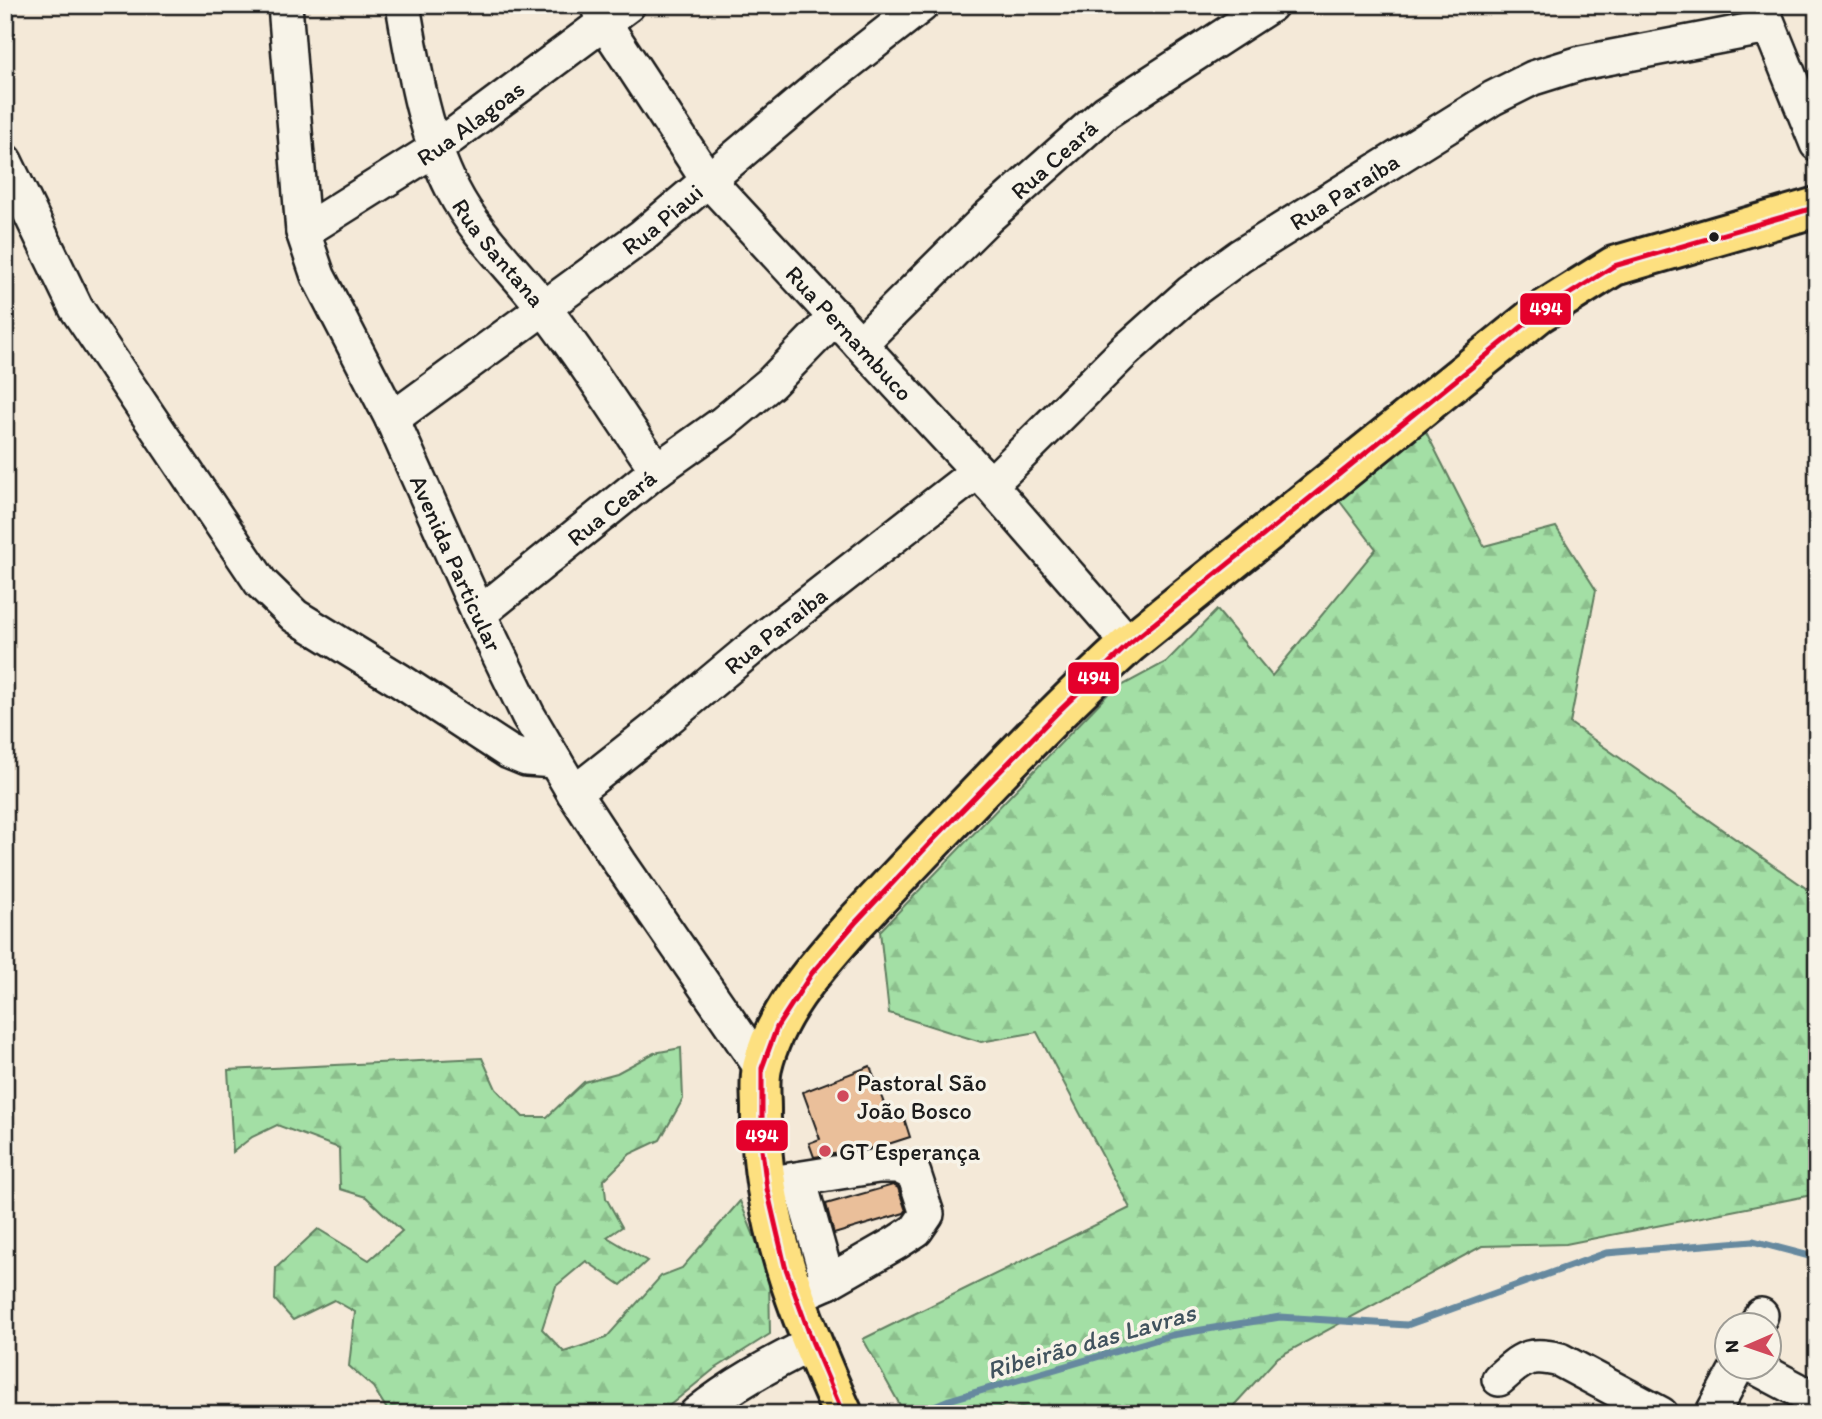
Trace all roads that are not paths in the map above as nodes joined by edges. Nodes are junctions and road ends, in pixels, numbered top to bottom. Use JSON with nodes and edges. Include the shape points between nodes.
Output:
{"nodes":[{"id":1,"x":285,"y":5,"type":"edge"},
{"id":2,"x":403,"y":5,"type":"edge"},
{"id":3,"x":922,"y":5,"type":"edge"},
{"id":4,"x":1271,"y":5,"type":"edge"},
{"id":5,"x":610,"y":11,"type":"edge"},
{"id":6,"x":1764,"y":16,"type":"edge"},
{"id":7,"x":1817,"y":144,"type":"edge"},
{"id":8,"x":435,"y":149,"type":"junction"},
{"id":9,"x":5,"y":161,"type":"edge"},
{"id":10,"x":707,"y":179,"type":"junction"},
{"id":11,"x":1817,"y":207,"type":"edge"},
{"id":12,"x":303,"y":232,"type":"junction"},
{"id":13,"x":545,"y":309,"type":"junction"},
{"id":14,"x":836,"y":316,"type":"junction"},
{"id":15,"x":860,"y":344,"type":"junction"},
{"id":16,"x":392,"y":419,"type":"junction"},
{"id":17,"x":657,"y":470,"type":"junction"},
{"id":18,"x":984,"y":478,"type":"junction"},
{"id":19,"x":479,"y":614,"type":"junction"},
{"id":20,"x":1129,"y":644,"type":"junction"},
{"id":21,"x":555,"y":761,"type":"junction"},
{"id":22,"x":574,"y":793,"type":"junction"},
{"id":23,"x":762,"y":1069,"type":"junction"},
{"id":24,"x":782,"y":1181,"type":"junction"},
{"id":25,"x":828,"y":1282,"type":"junction"},
{"id":26,"x":794,"y":1297,"type":"junction"},
{"id":27,"x":811,"y":1343,"type":"junction"},
{"id":28,"x":1499,"y":1379,"type":"dead end"},
{"id":29,"x":1731,"y":1380,"type":"edge"},
{"id":30,"x":1778,"y":1380,"type":"edge"},
{"id":31,"x":1817,"y":1400,"type":"edge"},
{"id":32,"x":696,"y":1414,"type":"edge"},
{"id":33,"x":843,"y":1414,"type":"edge"},
{"id":34,"x":1661,"y":1414,"type":"edge"},
{"id":35,"x":1712,"y":1414,"type":"edge"}],
"edges":[{"from":1,"to":12,"type":"street","name":"Avenida Particular"},
{"from":2,"to":8,"type":"street","name":"Rua Santana"},
{"from":3,"to":10,"type":"street","name":"Rua Piaui"},
{"from":4,"to":15,"type":"street","name":"Rua Ceará","via":[[1106,112],[987,218]]},
{"from":5,"to":8,"type":"street","name":"Rua Alagoas"},
{"from":5,"to":10,"type":"street","name":"Rua Pernambuco"},
{"from":6,"to":7,"type":"street"},
{"from":6,"to":18,"type":"street","name":"Rua Paraíba","via":[[1581,63],[1533,78],[1493,98],[1240,256],[1191,292]]},
{"from":8,"to":12,"type":"street","name":"Rua Alagoas"},
{"from":8,"to":13,"type":"street","name":"Rua Santana","via":[[454,192],[482,234]]},
{"from":9,"to":21,"type":"street","via":[[76,308],[261,583],[295,616],[509,752]]},
{"from":10,"to":13,"type":"street","name":"Rua Piaui","via":[[642,236]]},
{"from":10,"to":14,"type":"street","name":"Rua Pernambuco"},
{"from":11,"to":20,"type":"main road","via":[[1614,266],[1539,313]]},
{"from":12,"to":16,"type":"street","name":"Avenida Particular","via":[[323,288]]},
{"from":13,"to":16,"type":"street","name":"Rua Piaui"},
{"from":13,"to":17,"type":"street","name":"Rua Santana"},
{"from":14,"to":15,"type":"street","name":"Rua Pernambuco"},
{"from":14,"to":17,"type":"street","name":"Rua Ceará","via":[[771,383]]},
{"from":15,"to":18,"type":"street","name":"Rua Pernambuco"},
{"from":16,"to":19,"type":"street","name":"Avenida Particular"},
{"from":17,"to":19,"type":"street","name":"Rua Ceará"},
{"from":18,"to":20,"type":"street","name":"Rua Pernambuco"},
{"from":18,"to":22,"type":"street","name":"Rua Paraíba","via":[[765,637]]},
{"from":19,"to":21,"type":"street","name":"Avenida Particular"},
{"from":20,"to":23,"type":"main road","via":[[1065,703],[814,969],[782,1015]]},
{"from":21,"to":22,"type":"street","name":"Avenida Particular"},
{"from":22,"to":23,"type":"street","name":"Avenida Particular"},
{"from":23,"to":24,"type":"main road","via":[[761,1127]]},
{"from":24,"to":25,"type":"street"},
{"from":24,"to":25,"type":"street","via":[[878,1166],[898,1166],[915,1174],[927,1214],[916,1230]]},
{"from":24,"to":26,"type":"main road"},
{"from":25,"to":26,"type":"street"},
{"from":26,"to":27,"type":"main road"},
{"from":27,"to":32,"type":"street","via":[[719,1395]]},
{"from":27,"to":33,"type":"main road"},
{"from":28,"to":34,"type":"street","via":[[1525,1357],[1543,1355]]},
{"from":29,"to":35,"type":"street"},
{"from":30,"to":31,"type":"street"}]}
